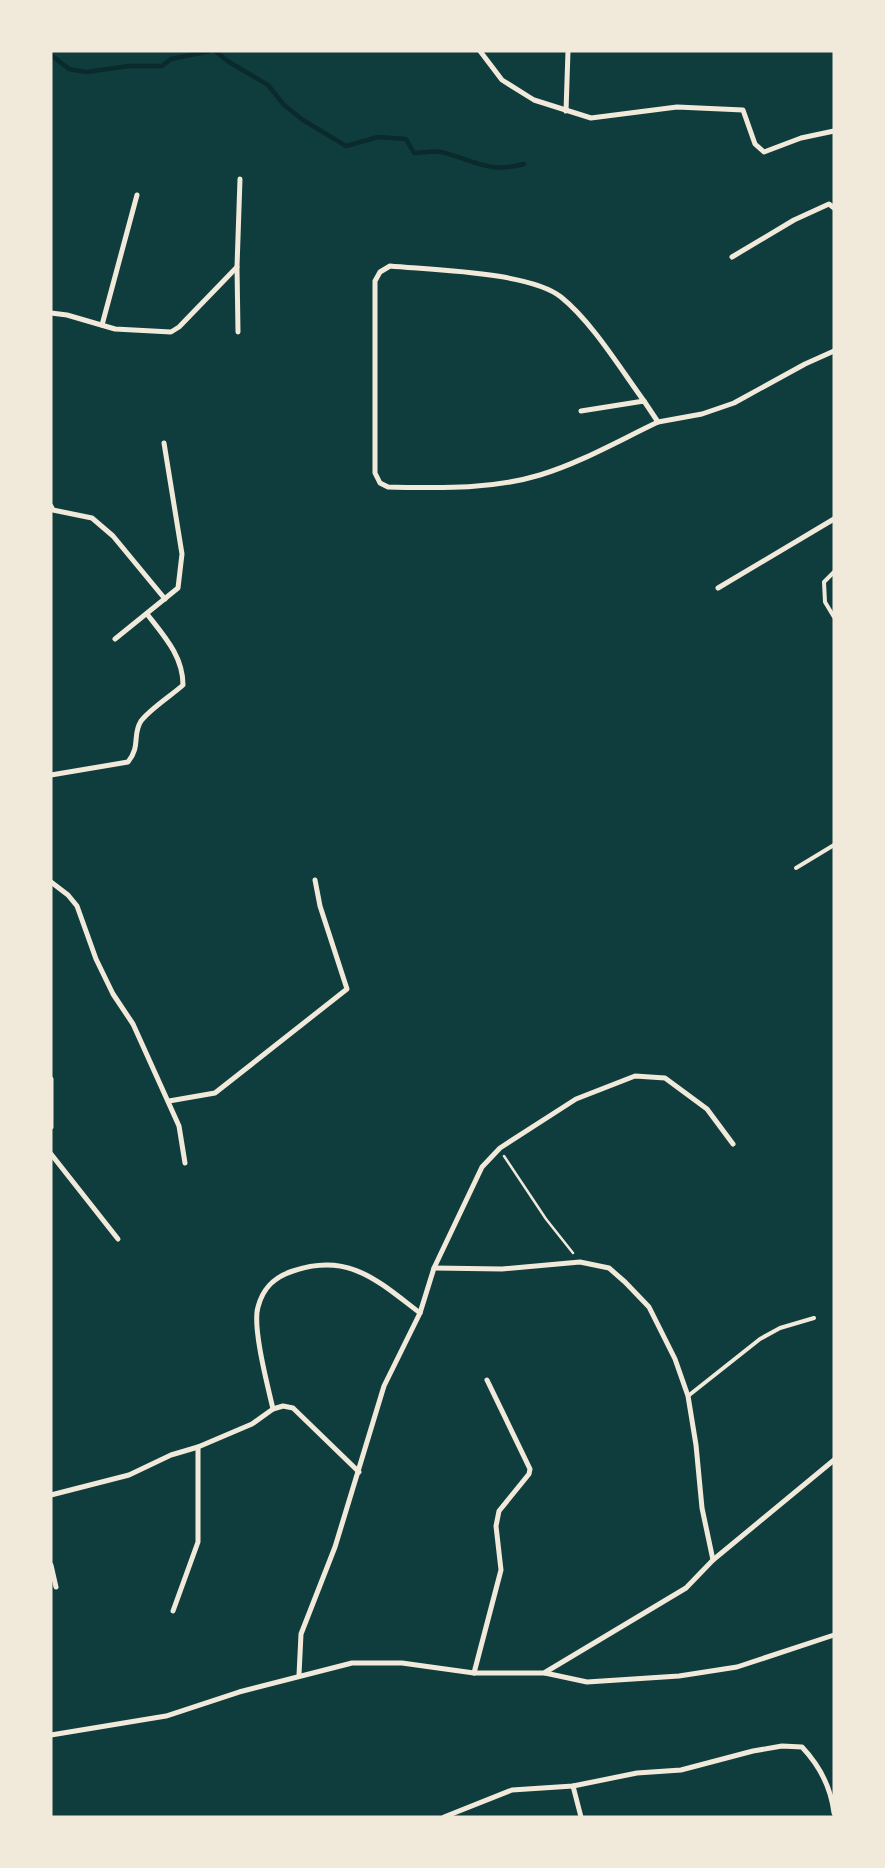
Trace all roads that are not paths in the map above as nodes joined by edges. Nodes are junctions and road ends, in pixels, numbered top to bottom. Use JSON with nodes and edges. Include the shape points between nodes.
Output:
{"nodes":[{"id":1,"x":480,"y":51,"type":"edge"},
{"id":2,"x":568,"y":51,"type":"edge"},
{"id":3,"x":566,"y":111,"type":"junction"},
{"id":4,"x":834,"y":131,"type":"edge"},
{"id":5,"x":240,"y":179,"type":"dead end"},
{"id":6,"x":137,"y":195,"type":"dead end"},
{"id":7,"x":834,"y":208,"type":"edge"},
{"id":8,"x":732,"y":257,"type":"dead end"},
{"id":9,"x":237,"y":267,"type":"junction"},
{"id":10,"x":51,"y":313,"type":"edge"},
{"id":11,"x":102,"y":325,"type":"junction"},
{"id":12,"x":238,"y":332,"type":"dead end"},
{"id":13,"x":834,"y":351,"type":"edge"},
{"id":14,"x":644,"y":401,"type":"junction"},
{"id":15,"x":581,"y":411,"type":"dead end"},
{"id":16,"x":658,"y":422,"type":"junction"},
{"id":17,"x":164,"y":443,"type":"dead end"},
{"id":18,"x":51,"y":506,"type":"edge"},
{"id":19,"x":834,"y":519,"type":"edge"},
{"id":20,"x":834,"y":572,"type":"edge"},
{"id":21,"x":718,"y":588,"type":"dead end"},
{"id":22,"x":165,"y":599,"type":"junction"},
{"id":23,"x":148,"y":614,"type":"junction"},
{"id":24,"x":834,"y":617,"type":"edge"},
{"id":25,"x":115,"y":639,"type":"dead end"},
{"id":26,"x":51,"y":775,"type":"edge"},
{"id":27,"x":834,"y":845,"type":"edge"},
{"id":28,"x":796,"y":868,"type":"dead end"},
{"id":29,"x":315,"y":880,"type":"dead end"},
{"id":30,"x":51,"y":882,"type":"edge"},
{"id":31,"x":51,"y":1079,"type":"edge"},
{"id":32,"x":169,"y":1101,"type":"junction"},
{"id":33,"x":51,"y":1127,"type":"edge"},
{"id":34,"x":734,"y":1144,"type":"dead end"},
{"id":35,"x":51,"y":1154,"type":"edge"},
{"id":36,"x":186,"y":1163,"type":"dead end"},
{"id":37,"x":118,"y":1239,"type":"dead end"},
{"id":38,"x":434,"y":1268,"type":"junction"},
{"id":39,"x":420,"y":1313,"type":"junction"},
{"id":40,"x":814,"y":1318,"type":"dead end"},
{"id":41,"x":488,"y":1380,"type":"dead end"},
{"id":42,"x":688,"y":1396,"type":"junction"},
{"id":43,"x":272,"y":1409,"type":"junction"},
{"id":44,"x":198,"y":1447,"type":"junction"},
{"id":45,"x":834,"y":1460,"type":"edge"},
{"id":46,"x":359,"y":1472,"type":"junction"},
{"id":47,"x":51,"y":1496,"type":"edge"},
{"id":48,"x":713,"y":1560,"type":"junction"},
{"id":49,"x":51,"y":1565,"type":"edge"},
{"id":50,"x":56,"y":1587,"type":"dead end"},
{"id":51,"x":173,"y":1611,"type":"dead end"},
{"id":52,"x":834,"y":1635,"type":"edge"},
{"id":53,"x":474,"y":1673,"type":"junction"},
{"id":54,"x":544,"y":1673,"type":"junction"},
{"id":55,"x":299,"y":1675,"type":"junction"},
{"id":56,"x":51,"y":1735,"type":"edge"},
{"id":57,"x":573,"y":1786,"type":"junction"},
{"id":58,"x":834,"y":1813,"type":"edge"},
{"id":59,"x":444,"y":1817,"type":"edge"},
{"id":60,"x":581,"y":1817,"type":"edge"}],
"edges":[{"from":1,"to":3,"type":"street","via":[[502,80],[534,100]]},
{"from":2,"to":3,"type":"street"},
{"from":3,"to":4,"type":"street","via":[[591,118],[677,107],[742,110],[755,144],[764,152],[801,138]]},
{"from":5,"to":9,"type":"street"},
{"from":6,"to":11,"type":"street"},
{"from":7,"to":8,"type":"street","via":[[829,204],[794,220]]},
{"from":9,"to":11,"type":"street","via":[[179,328],[171,332],[115,329]]},
{"from":9,"to":12,"type":"street"},
{"from":10,"to":11,"type":"street"},
{"from":13,"to":16,"type":"street","via":[[734,403],[702,414]]},
{"from":14,"to":15,"type":"street"},
{"from":14,"to":16,"type":"street"},
{"from":14,"to":16,"type":"street","via":[[595,333],[560,296],[520,279],[390,266],[380,272],[375,281],[375,473],[380,483],[388,487],[468,488],[540,475]]},
{"from":17,"to":22,"type":"street","via":[[182,554],[178,588]]},
{"from":18,"to":22,"type":"street","via":[[53,510],[92,518],[113,536]]},
{"from":19,"to":21,"type":"street"},
{"from":20,"to":24,"type":"lane","via":[[824,582],[825,602]]},
{"from":22,"to":23,"type":"street"},
{"from":23,"to":25,"type":"street"},
{"from":23,"to":26,"type":"street","via":[[180,660],[184,685],[141,721],[137,747],[128,762]]},
{"from":27,"to":28,"type":"lane"},
{"from":29,"to":32,"type":"street","via":[[320,906],[347,989],[215,1093]]},
{"from":30,"to":32,"type":"street","via":[[78,906],[96,959],[113,994],[133,1024]]},
{"from":31,"to":33,"type":"street"},
{"from":32,"to":36,"type":"street","via":[[179,1126]]},
{"from":34,"to":38,"type":"street","via":[[707,1109],[665,1078],[635,1076],[576,1099],[500,1148],[482,1167]]},
{"from":35,"to":37,"type":"street"},
{"from":38,"to":39,"type":"street"},
{"from":38,"to":42,"type":"street","via":[[502,1269],[580,1262],[608,1268],[649,1307],[675,1359]]},
{"from":39,"to":43,"type":"street","via":[[372,1277],[336,1264],[311,1265],[268,1284],[257,1308]]},
{"from":39,"to":46,"type":"street","via":[[384,1386]]},
{"from":40,"to":42,"type":"lane","via":[[780,1328],[760,1339]]},
{"from":41,"to":53,"type":"street","via":[[530,1469],[499,1511],[496,1526],[501,1570]]},
{"from":42,"to":48,"type":"street","via":[[702,1508]]},
{"from":43,"to":44,"type":"street","via":[[252,1424]]},
{"from":43,"to":46,"type":"street","via":[[293,1408]]},
{"from":44,"to":47,"type":"street","via":[[129,1474]]},
{"from":44,"to":51,"type":"street","via":[[198,1542]]},
{"from":45,"to":48,"type":"street"},
{"from":46,"to":55,"type":"street","via":[[335,1548],[302,1634]]},
{"from":48,"to":54,"type":"street","via":[[686,1588]]},
{"from":49,"to":50,"type":"street"},
{"from":52,"to":54,"type":"street","via":[[737,1667],[679,1676],[587,1682]]},
{"from":53,"to":54,"type":"street"},
{"from":53,"to":55,"type":"street","via":[[402,1663],[352,1662]]},
{"from":55,"to":56,"type":"street","via":[[166,1716]]},
{"from":57,"to":58,"type":"street","via":[[637,1773],[681,1770],[782,1746],[802,1747],[813,1758],[832,1796]]},
{"from":57,"to":59,"type":"street","via":[[512,1790]]},
{"from":57,"to":60,"type":"street"}]}
